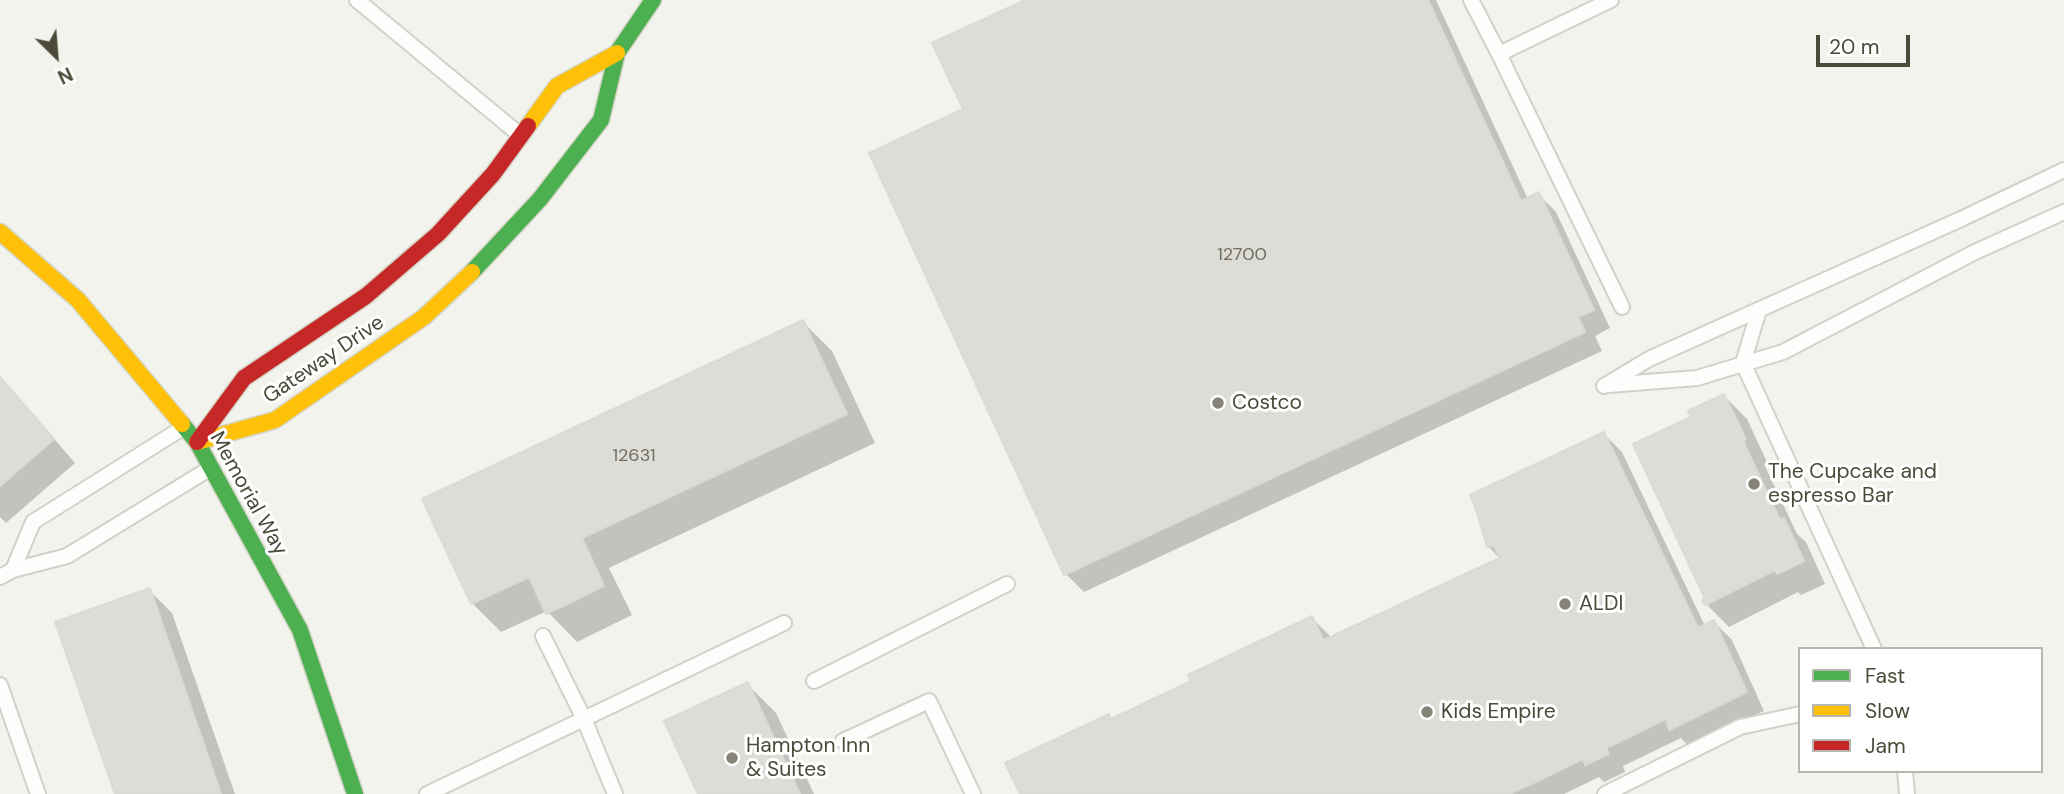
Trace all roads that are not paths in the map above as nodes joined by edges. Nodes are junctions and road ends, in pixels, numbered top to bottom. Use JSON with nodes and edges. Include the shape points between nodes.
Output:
{"nodes":[{"id":1,"x":357,"y":0,"type":"edge"},
{"id":2,"x":653,"y":0,"type":"edge"},
{"id":3,"x":1471,"y":0,"type":"edge"},
{"id":4,"x":1611,"y":0,"type":"edge"},
{"id":5,"x":617,"y":53,"type":"junction"},
{"id":6,"x":1499,"y":54,"type":"junction"},
{"id":7,"x":521,"y":136,"type":"junction"},
{"id":8,"x":2064,"y":170,"type":"edge"},
{"id":9,"x":2064,"y":212,"type":"edge"},
{"id":10,"x":0,"y":232,"type":"edge"},
{"id":11,"x":1622,"y":307,"type":"dead end"},
{"id":12,"x":1759,"y":310,"type":"junction"},
{"id":13,"x":1743,"y":363,"type":"junction"},
{"id":14,"x":184,"y":427,"type":"junction"},
{"id":15,"x":197,"y":442,"type":"junction"},
{"id":16,"x":211,"y":468,"type":"junction"},
{"id":17,"x":6,"y":573,"type":"edge"},
{"id":18,"x":1007,"y":584,"type":"dead end"},
{"id":19,"x":784,"y":623,"type":"dead end"},
{"id":20,"x":544,"y":636,"type":"dead end"},
{"id":21,"x":1873,"y":647,"type":"edge"},
{"id":22,"x":814,"y":681,"type":"dead end"},
{"id":23,"x":0,"y":685,"type":"edge"},
{"id":24,"x":1798,"y":714,"type":"edge"},
{"id":25,"x":584,"y":719,"type":"junction"},
{"id":26,"x":843,"y":741,"type":"dead end"},
{"id":27,"x":1905,"y":773,"type":"edge"},
{"id":28,"x":38,"y":794,"type":"edge"},
{"id":29,"x":355,"y":794,"type":"edge"},
{"id":30,"x":427,"y":794,"type":"edge"},
{"id":31,"x":615,"y":794,"type":"edge"},
{"id":32,"x":973,"y":794,"type":"edge"},
{"id":33,"x":1605,"y":794,"type":"edge"},
{"id":34,"x":1907,"y":794,"type":"edge"}],
"edges":[{"from":1,"to":7,"type":"lane"},
{"from":2,"to":5,"type":"street","name":"Gateway Drive"},
{"from":3,"to":6,"type":"lane"},
{"from":4,"to":6,"type":"lane"},
{"from":5,"to":7,"type":"street","name":"Gateway Drive","via":[[557,86]]},
{"from":5,"to":15,"type":"street","name":"Gateway Drive","via":[[601,120],[540,199],[424,317],[275,420]]},
{"from":6,"to":11,"type":"lane"},
{"from":7,"to":15,"type":"street","name":"Gateway Drive","via":[[494,174],[438,234],[366,296],[244,378]]},
{"from":8,"to":12,"type":"lane"},
{"from":9,"to":13,"type":"lane","via":[[1975,252],[1783,352]]},
{"from":10,"to":14,"type":"street","name":"Memorial Way","via":[[78,300]]},
{"from":12,"to":13,"type":"lane"},
{"from":12,"to":13,"type":"lane","via":[[1650,359],[1604,386],[1697,377]]},
{"from":13,"to":21,"type":"lane"},
{"from":14,"to":15,"type":"street","name":"Memorial Way"},
{"from":14,"to":17,"type":"lane","via":[[33,522]]},
{"from":15,"to":16,"type":"street","name":"Memorial Way"},
{"from":16,"to":17,"type":"lane","via":[[67,556]]},
{"from":16,"to":29,"type":"street","name":"Memorial Way","via":[[300,631]]},
{"from":18,"to":22,"type":"lane"},
{"from":19,"to":25,"type":"lane"},
{"from":20,"to":25,"type":"lane"},
{"from":23,"to":28,"type":"lane"},
{"from":24,"to":33,"type":"lane","via":[[1740,727]]},
{"from":25,"to":30,"type":"lane"},
{"from":25,"to":31,"type":"lane"},
{"from":26,"to":32,"type":"lane","via":[[929,701]]},
{"from":27,"to":34,"type":"lane"}]}
